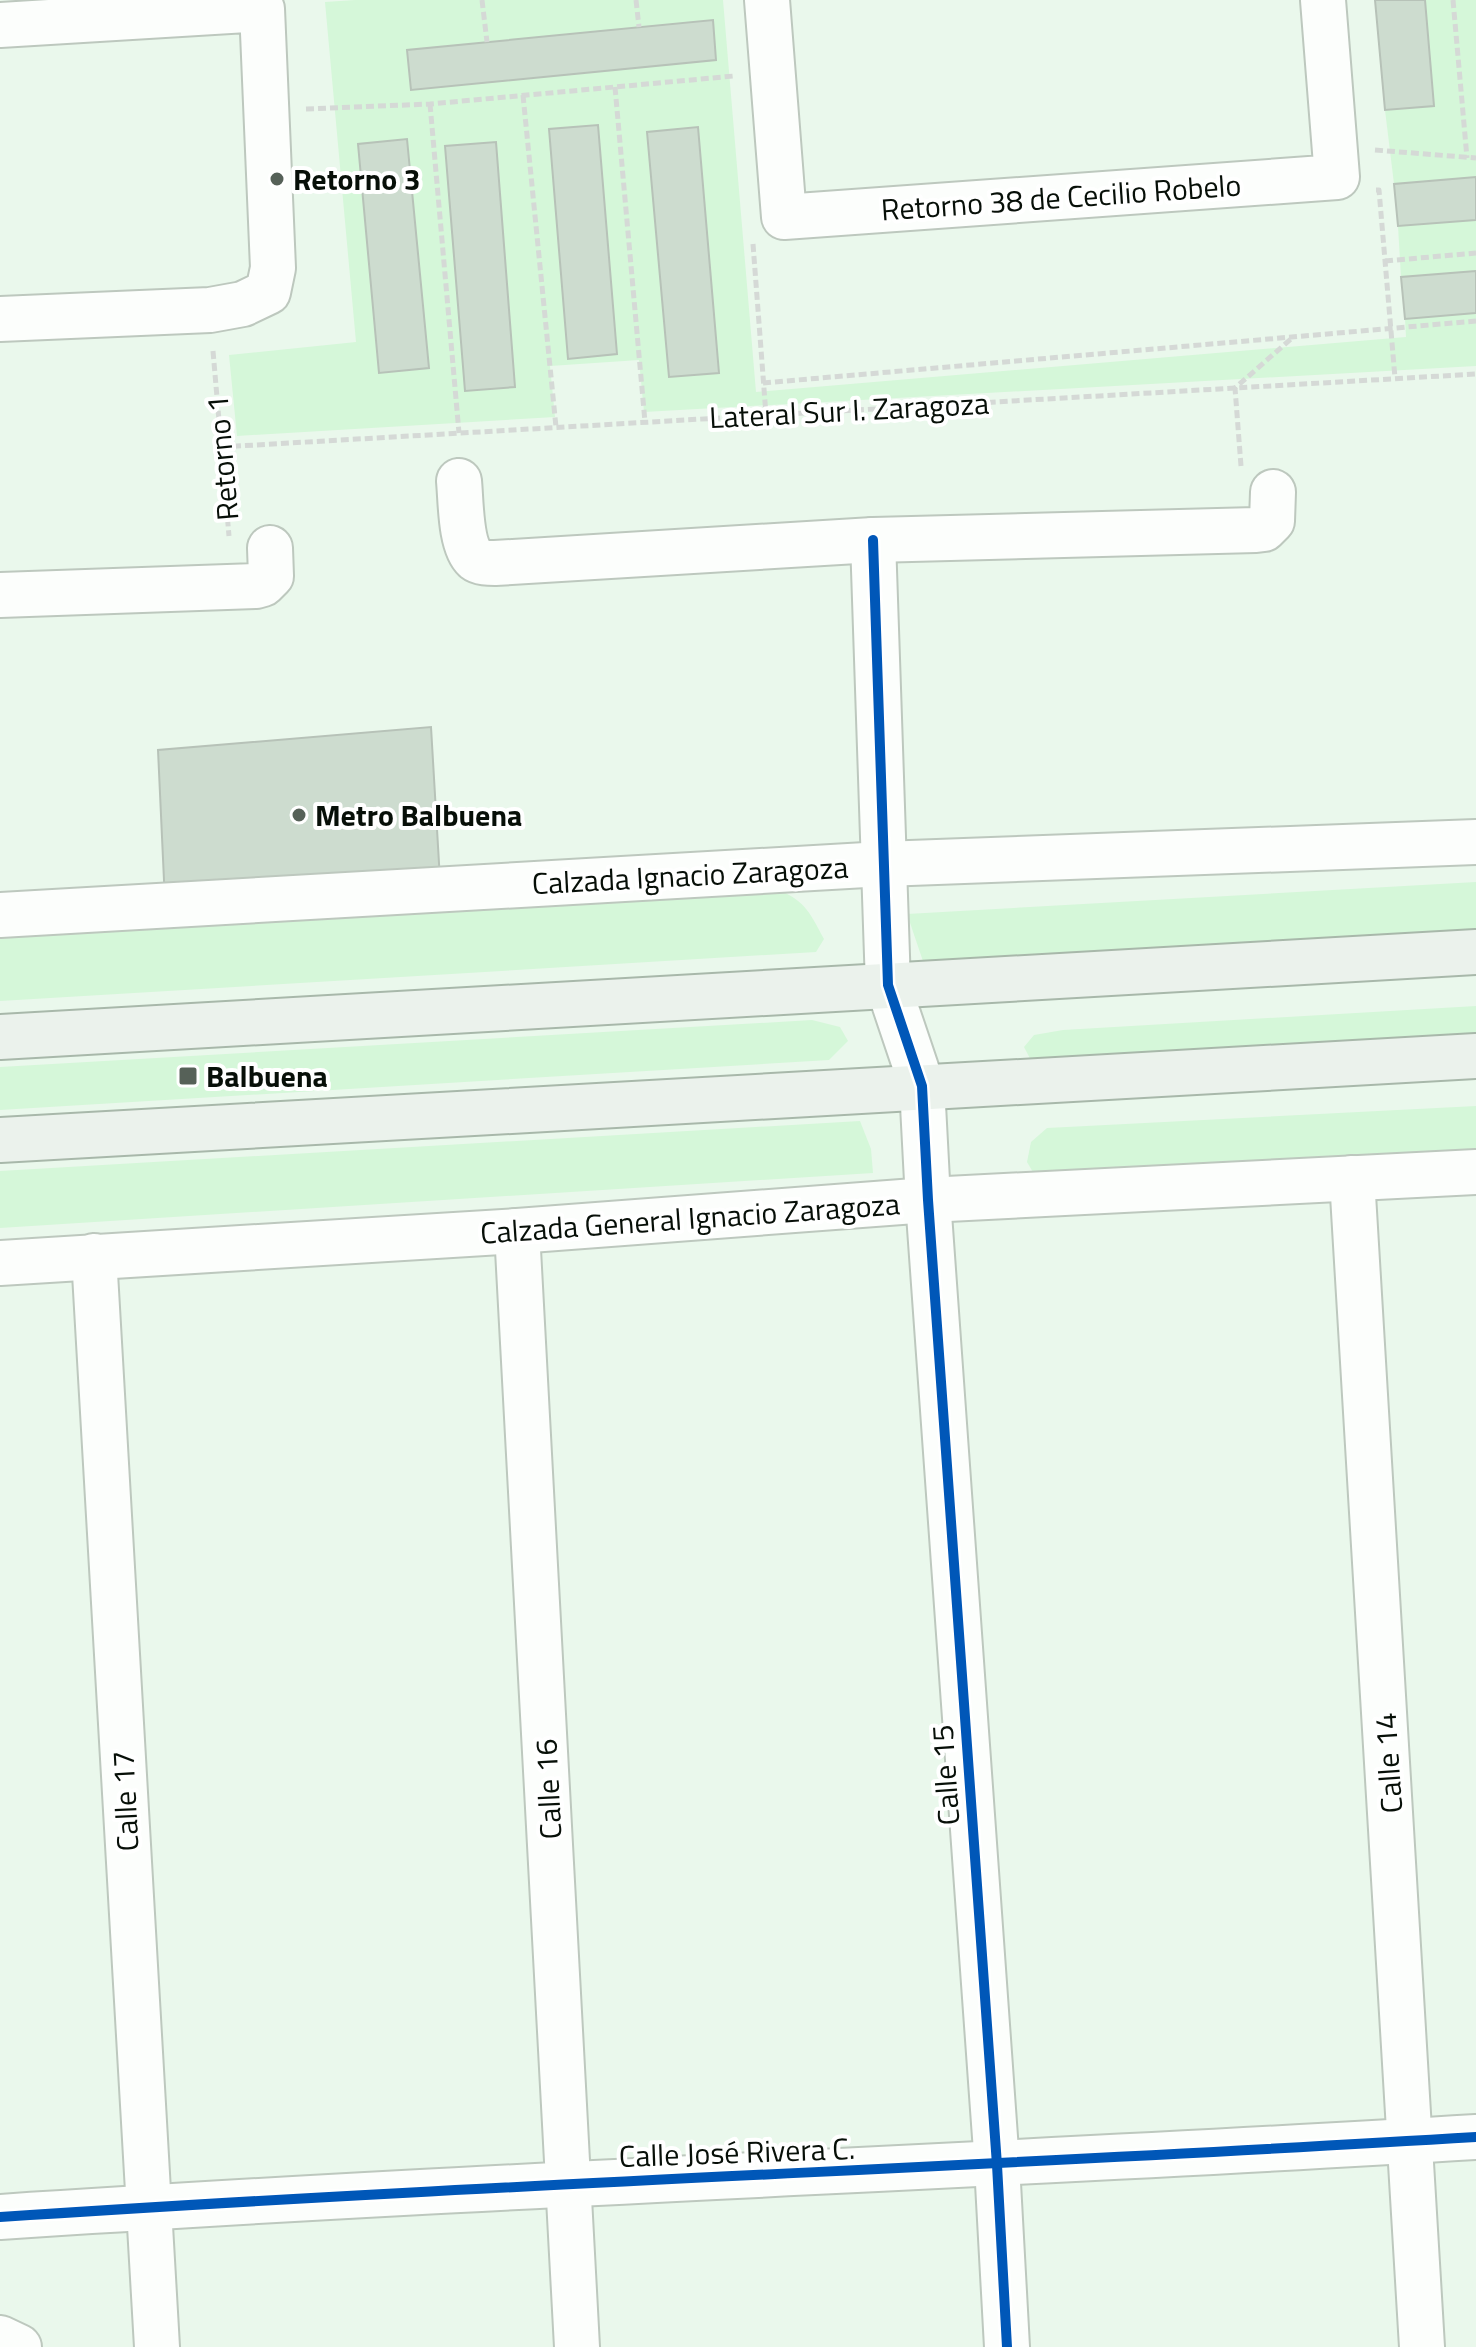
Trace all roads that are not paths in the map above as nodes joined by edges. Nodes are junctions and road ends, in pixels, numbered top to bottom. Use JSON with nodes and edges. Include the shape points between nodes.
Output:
{"nodes":[{"id":1,"x":767,"y":0,"type":"edge"},
{"id":2,"x":1323,"y":0,"type":"edge"},
{"id":3,"x":0,"y":25,"type":"edge"},
{"id":4,"x":0,"y":319,"type":"edge"},
{"id":5,"x":459,"y":481,"type":"dead end"},
{"id":6,"x":1273,"y":492,"type":"road end"},
{"id":7,"x":873,"y":540,"type":"junction"},
{"id":8,"x":270,"y":548,"type":"road end"},
{"id":9,"x":0,"y":595,"type":"edge"},
{"id":10,"x":1476,"y":842,"type":"edge"},
{"id":11,"x":883,"y":864,"type":"junction"},
{"id":12,"x":0,"y":915,"type":"edge"},
{"id":13,"x":1476,"y":952,"type":"edge"},
{"id":14,"x":888,"y":985,"type":"junction"},
{"id":15,"x":0,"y":1037,"type":"edge"},
{"id":16,"x":1476,"y":1056,"type":"edge"},
{"id":17,"x":922,"y":1086,"type":"junction"},
{"id":18,"x":0,"y":1140,"type":"edge"},
{"id":19,"x":1476,"y":1172,"type":"edge"},
{"id":20,"x":1352,"y":1178,"type":"junction"},
{"id":21,"x":928,"y":1200,"type":"junction"},
{"id":22,"x":517,"y":1231,"type":"junction"},
{"id":23,"x":94,"y":1256,"type":"junction"},
{"id":24,"x":0,"y":1263,"type":"edge"},
{"id":25,"x":1476,"y":2137,"type":"edge"},
{"id":26,"x":1411,"y":2141,"type":"junction"},
{"id":27,"x":997,"y":2165,"type":"junction"},
{"id":28,"x":570,"y":2183,"type":"junction"},
{"id":29,"x":147,"y":2207,"type":"junction"},
{"id":30,"x":0,"y":2217,"type":"edge"},
{"id":31,"x":0,"y":2338,"type":"edge"},
{"id":32,"x":19,"y":2347,"type":"edge"},
{"id":33,"x":157,"y":2347,"type":"edge"},
{"id":34,"x":577,"y":2347,"type":"edge"},
{"id":35,"x":1007,"y":2347,"type":"edge"},
{"id":36,"x":1422,"y":2347,"type":"edge"}],
"edges":[{"from":1,"to":2,"type":"street","name":"Retorno 38 de Cecilio Robelo","via":[[784,217],[1336,161]]},
{"from":3,"to":4,"type":"street","via":[[262,9],[273,268],[268,292],[210,310]]},
{"from":5,"to":7,"type":"street","via":[[465,536],[475,558],[484,563]]},
{"from":6,"to":7,"type":"street","via":[[1272,521],[1256,530]]},
{"from":7,"to":11,"type":"street","name":"Calle 15"},
{"from":8,"to":9,"type":"street","via":[[271,576],[263,584]]},
{"from":10,"to":11,"type":"street","name":"Calzada Ignacio Zaragoza"},
{"from":11,"to":12,"type":"street","name":"Calzada Ignacio Zaragoza"},
{"from":11,"to":14,"type":"street","name":"Calle 15"},
{"from":13,"to":14,"type":"main road"},
{"from":14,"to":15,"type":"main road"},
{"from":14,"to":17,"type":"street","name":"Calle 15"},
{"from":16,"to":17,"type":"main road"},
{"from":17,"to":18,"type":"main road"},
{"from":17,"to":21,"type":"street","name":"Calle 15"},
{"from":19,"to":20,"type":"street","name":"Calzada General Ignacio Zaragoza"},
{"from":20,"to":21,"type":"street","name":"Calzada General Ignacio Zaragoza"},
{"from":20,"to":26,"type":"street","name":"Calle 14"},
{"from":21,"to":22,"type":"street","name":"Calzada General Ignacio Zaragoza"},
{"from":21,"to":27,"type":"street","name":"Calle 15"},
{"from":22,"to":23,"type":"street","name":"Calzada General Ignacio Zaragoza"},
{"from":22,"to":28,"type":"street","name":"Calle 16"},
{"from":23,"to":24,"type":"street","name":"Calzada General Ignacio Zaragoza"},
{"from":23,"to":29,"type":"street","name":"Calle 17"},
{"from":25,"to":26,"type":"street","name":"Calle José Rivera C."},
{"from":26,"to":27,"type":"street","name":"Calle José Rivera C."},
{"from":26,"to":36,"type":"street","name":"Calle 14"},
{"from":27,"to":28,"type":"street","name":"Calle José Rivera C."},
{"from":27,"to":35,"type":"street","name":"Calle 15"},
{"from":28,"to":29,"type":"street","name":"Calle José Rivera C."},
{"from":28,"to":34,"type":"street","name":"Calle 16"},
{"from":29,"to":30,"type":"street","name":"Calle José Rivera C."},
{"from":29,"to":33,"type":"street","name":"Calle 17"},
{"from":31,"to":32,"type":"street"}]}
